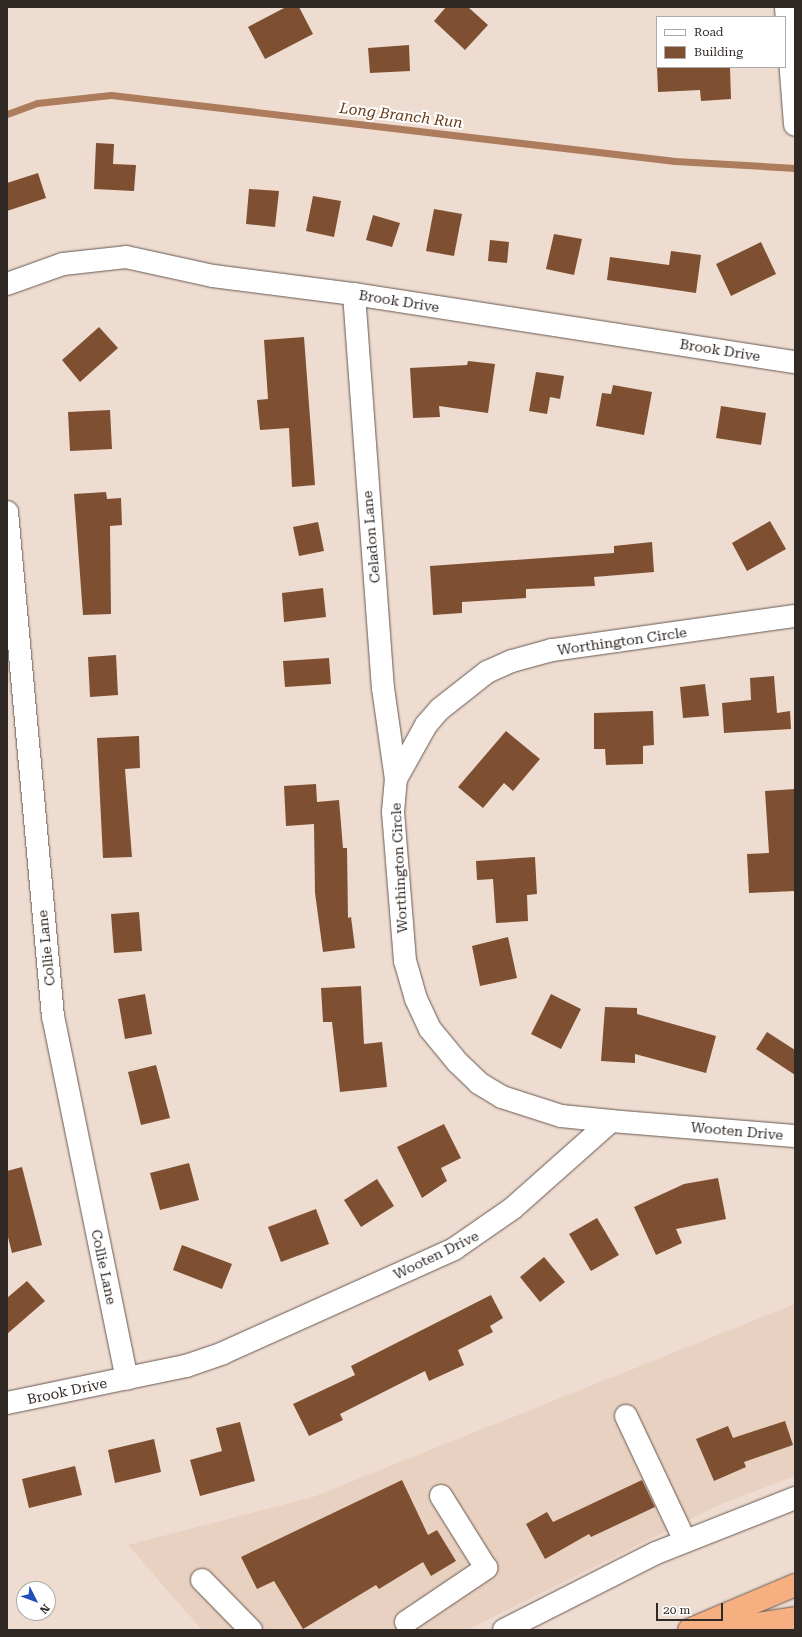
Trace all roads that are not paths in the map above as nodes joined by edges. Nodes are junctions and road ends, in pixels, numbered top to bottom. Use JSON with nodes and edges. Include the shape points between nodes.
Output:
{"nodes":[{"id":1,"x":786,"y":7,"type":"edge"},
{"id":2,"x":795,"y":125,"type":"edge"},
{"id":3,"x":7,"y":284,"type":"edge"},
{"id":4,"x":354,"y":294,"type":"junction"},
{"id":5,"x":795,"y":362,"type":"edge"},
{"id":6,"x":7,"y":512,"type":"edge"},
{"id":7,"x":795,"y":616,"type":"edge"},
{"id":8,"x":396,"y":779,"type":"junction"},
{"id":9,"x":611,"y":1121,"type":"junction"},
{"id":10,"x":795,"y":1136,"type":"edge"},
{"id":11,"x":127,"y":1378,"type":"junction"},
{"id":12,"x":7,"y":1403,"type":"edge"},
{"id":13,"x":626,"y":1416,"type":"dead end"},
{"id":14,"x":441,"y":1496,"type":"dead end"},
{"id":15,"x":795,"y":1498,"type":"edge"},
{"id":16,"x":685,"y":1541,"type":"junction"},
{"id":17,"x":202,"y":1580,"type":"dead end"},
{"id":18,"x":795,"y":1585,"type":"edge"},
{"id":19,"x":795,"y":1618,"type":"edge"},
{"id":20,"x":403,"y":1627,"type":"edge"},
{"id":21,"x":251,"y":1630,"type":"edge"},
{"id":22,"x":504,"y":1630,"type":"edge"},
{"id":23,"x":689,"y":1630,"type":"edge"},
{"id":24,"x":717,"y":1630,"type":"edge"}],
"edges":[{"from":1,"to":2,"type":"street"},
{"from":3,"to":4,"type":"street","name":"Brook Drive","via":[[63,264],[126,257],[213,276]]},
{"from":4,"to":5,"type":"street","name":"Brook Drive"},
{"from":4,"to":8,"type":"street","name":"Celadon Lane","via":[[382,672]]},
{"from":6,"to":11,"type":"street","name":"Collie Lane","via":[[53,1016]]},
{"from":7,"to":8,"type":"street","name":"Worthington Circle","via":[[552,650],[512,661],[486,672],[440,709],[426,725]]},
{"from":8,"to":9,"type":"street","name":"Worthington Circle","via":[[393,812],[405,961],[416,999],[430,1029],[458,1063],[479,1083],[502,1097],[561,1116]]},
{"from":9,"to":10,"type":"street","name":"Wooten Drive"},
{"from":9,"to":11,"type":"street","name":"Wooten Drive","via":[[513,1208],[454,1249],[223,1353],[186,1366]]},
{"from":11,"to":12,"type":"street","name":"Brook Drive"},
{"from":13,"to":16,"type":"street"},
{"from":14,"to":20,"type":"street","via":[[486,1568]]},
{"from":15,"to":16,"type":"street"},
{"from":16,"to":22,"type":"street","via":[[558,1600]]},
{"from":17,"to":21,"type":"street"},
{"from":18,"to":23,"type":"highway"},
{"from":19,"to":24,"type":"highway"}]}
